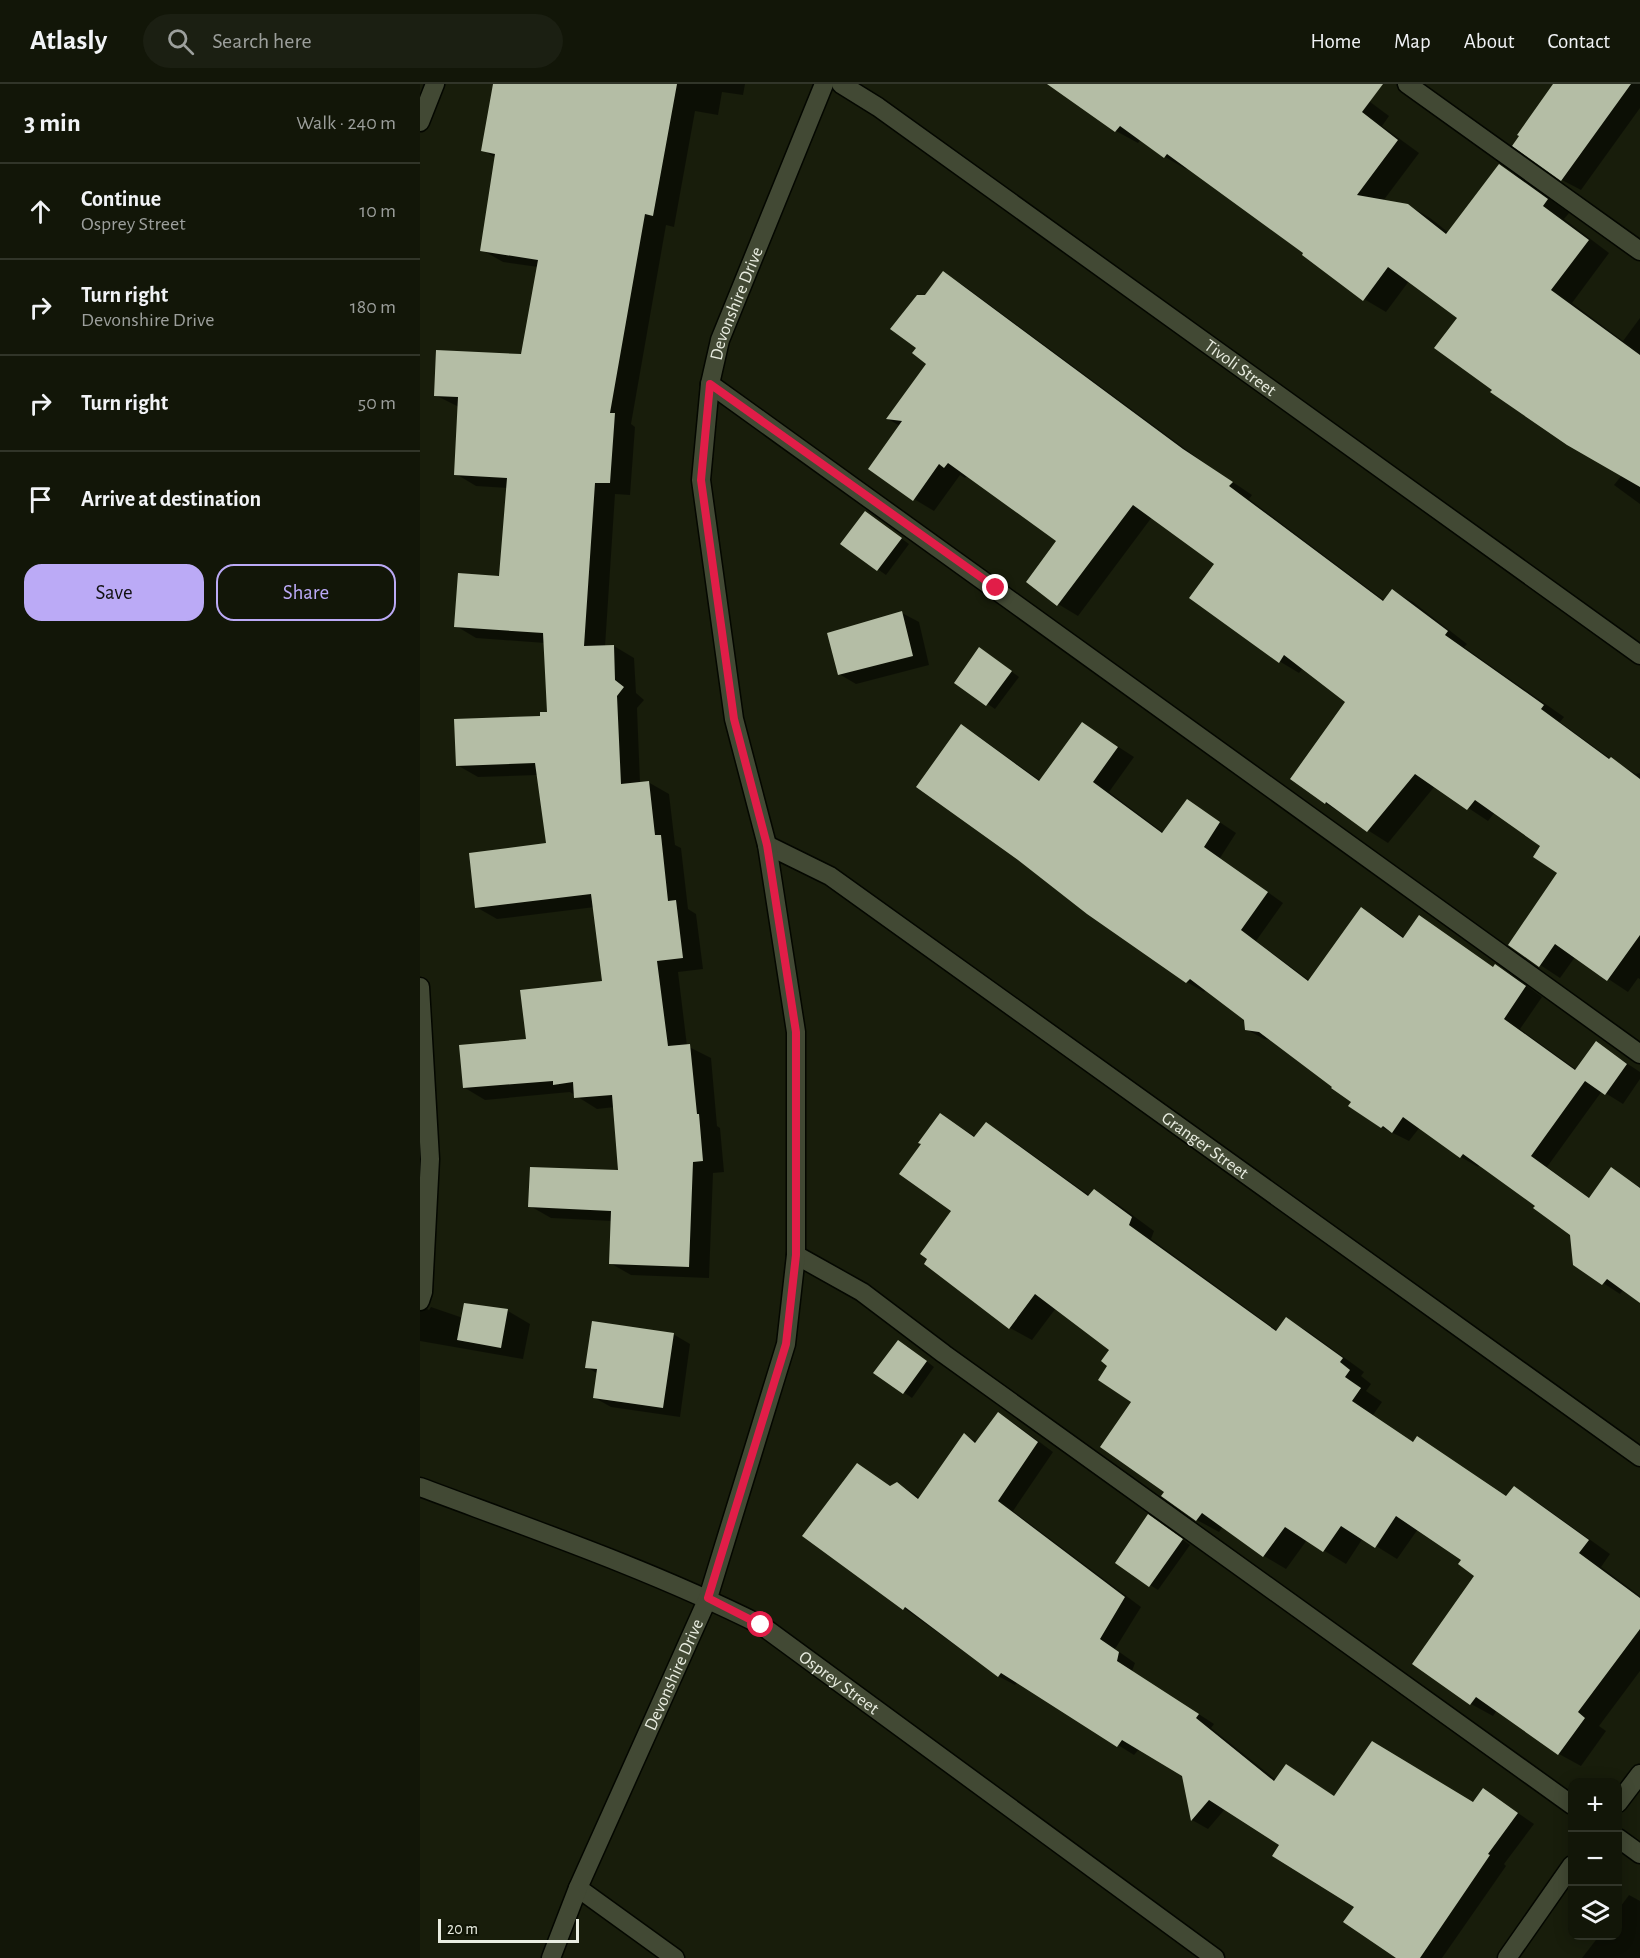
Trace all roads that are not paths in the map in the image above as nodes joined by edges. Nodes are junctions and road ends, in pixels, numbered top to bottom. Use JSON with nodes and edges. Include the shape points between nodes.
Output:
{"nodes":[{"id":1,"x":435,"y":84,"type":"edge"},
{"id":2,"x":824,"y":84,"type":"edge"},
{"id":3,"x":841,"y":84,"type":"edge"},
{"id":4,"x":1407,"y":84,"type":"edge"},
{"id":5,"x":420,"y":122,"type":"edge"},
{"id":6,"x":1640,"y":251,"type":"edge"},
{"id":7,"x":710,"y":384,"type":"junction"},
{"id":8,"x":1640,"y":655,"type":"edge"},
{"id":9,"x":767,"y":845,"type":"junction"},
{"id":10,"x":420,"y":987,"type":"edge"},
{"id":11,"x":1640,"y":1054,"type":"edge"},
{"id":12,"x":796,"y":1255,"type":"junction"},
{"id":13,"x":420,"y":1301,"type":"edge"},
{"id":14,"x":1640,"y":1457,"type":"edge"},
{"id":15,"x":420,"y":1487,"type":"edge"},
{"id":16,"x":708,"y":1598,"type":"junction"},
{"id":17,"x":1640,"y":1774,"type":"edge"},
{"id":18,"x":1622,"y":1797,"type":"edge"},
{"id":19,"x":1568,"y":1802,"type":"edge"},
{"id":20,"x":1622,"y":1841,"type":"edge"},
{"id":21,"x":1640,"y":1854,"type":"edge"},
{"id":22,"x":1568,"y":1871,"type":"edge"},
{"id":23,"x":578,"y":1888,"type":"junction"},
{"id":24,"x":551,"y":1958,"type":"edge"},
{"id":25,"x":675,"y":1958,"type":"edge"},
{"id":26,"x":1215,"y":1958,"type":"edge"},
{"id":27,"x":1507,"y":1958,"type":"edge"}],
"edges":[{"from":1,"to":5,"type":"street"},
{"from":2,"to":7,"type":"street","name":"Devonshire Drive","via":[[720,340]]},
{"from":3,"to":8,"type":"street","name":"Tivoli Street"},
{"from":4,"to":6,"type":"street"},
{"from":7,"to":9,"type":"street","name":"Devonshire Drive","via":[[701,480],[734,719]]},
{"from":7,"to":11,"type":"street"},
{"from":9,"to":12,"type":"street","name":"Devonshire Drive","via":[[796,1032]]},
{"from":9,"to":14,"type":"street","name":"Granger Street","via":[[830,876]]},
{"from":10,"to":13,"type":"street","via":[[430,1159]]},
{"from":12,"to":16,"type":"street","name":"Devonshire Drive","via":[[786,1344]]},
{"from":12,"to":19,"type":"street","via":[[862,1292]]},
{"from":15,"to":16,"type":"street","name":"Osprey Street"},
{"from":16,"to":23,"type":"street","name":"Devonshire Drive"},
{"from":16,"to":26,"type":"street","name":"Osprey Street","via":[[761,1625]]},
{"from":17,"to":18,"type":"street"},
{"from":20,"to":21,"type":"street"},
{"from":22,"to":27,"type":"street"},
{"from":23,"to":24,"type":"street","name":"Devonshire Drive"},
{"from":23,"to":25,"type":"street"}]}
